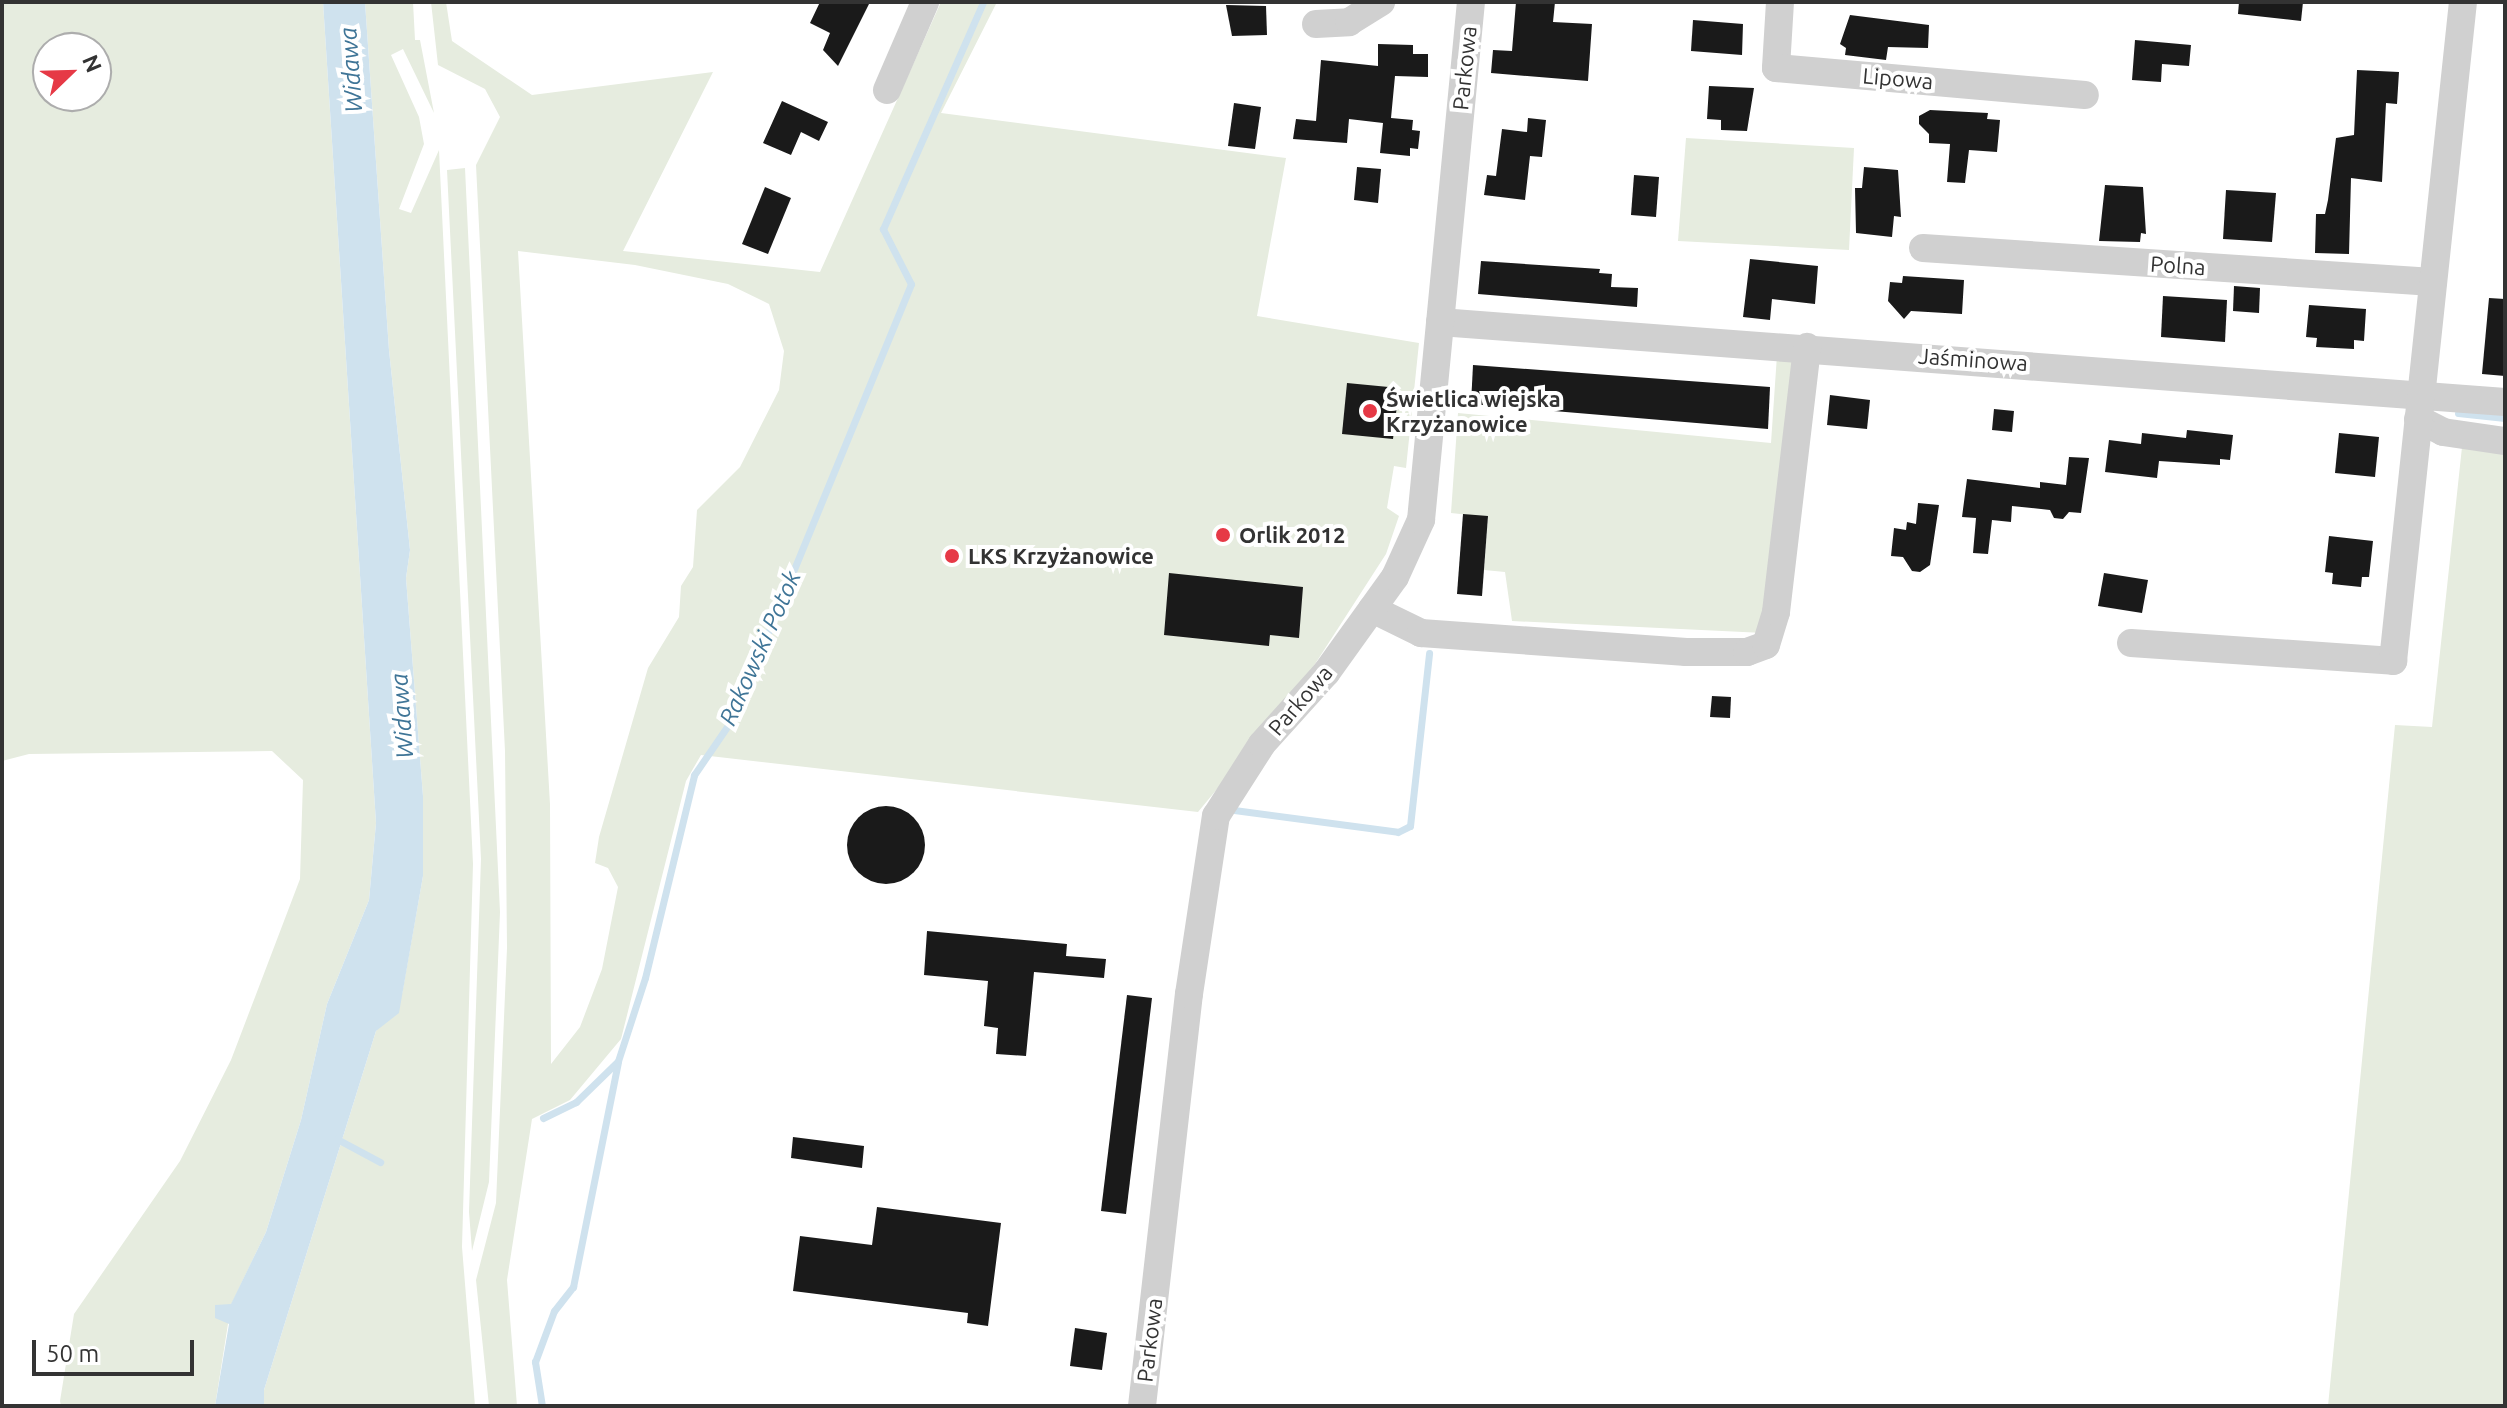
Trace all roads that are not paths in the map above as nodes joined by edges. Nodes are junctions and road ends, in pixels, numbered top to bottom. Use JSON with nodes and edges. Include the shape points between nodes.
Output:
{"nodes":[{"id":1,"x":925,"y":2,"type":"edge"},
{"id":2,"x":1381,"y":2,"type":"edge"},
{"id":3,"x":1471,"y":2,"type":"edge"},
{"id":4,"x":1780,"y":2,"type":"edge"},
{"id":5,"x":2463,"y":2,"type":"edge"},
{"id":6,"x":1316,"y":24,"type":"dead end"},
{"id":7,"x":887,"y":90,"type":"dead end"},
{"id":8,"x":2085,"y":95,"type":"dead end"},
{"id":9,"x":1923,"y":248,"type":"dead end"},
{"id":10,"x":2433,"y":282,"type":"junction"},
{"id":11,"x":1440,"y":322,"type":"junction"},
{"id":12,"x":1807,"y":347,"type":"junction"},
{"id":13,"x":2505,"y":402,"type":"edge"},
{"id":14,"x":2419,"y":406,"type":"junction"},
{"id":15,"x":2505,"y":441,"type":"edge"},
{"id":16,"x":1372,"y":609,"type":"junction"},
{"id":17,"x":2131,"y":643,"type":"dead end"},
{"id":18,"x":1142,"y":1406,"type":"edge"}],
"edges":[{"from":1,"to":7,"type":"street"},
{"from":2,"to":6,"type":"street","via":[[1349,22]]},
{"from":3,"to":11,"type":"street","name":"Parkowa"},
{"from":4,"to":8,"type":"street","name":"Lipowa","via":[[1776,68]]},
{"from":5,"to":10,"type":"street"},
{"from":9,"to":10,"type":"street","name":"Polna"},
{"from":10,"to":14,"type":"street"},
{"from":11,"to":12,"type":"street","name":"Jaśminowa"},
{"from":11,"to":16,"type":"street","name":"Parkowa","via":[[1421,520],[1395,577]]},
{"from":12,"to":14,"type":"street","name":"Jaśminowa"},
{"from":12,"to":16,"type":"street","via":[[1776,612],[1766,645],[1747,652],[1686,652],[1421,633]]},
{"from":13,"to":14,"type":"street","name":"Jaśminowa"},
{"from":14,"to":15,"type":"street","via":[[2443,432]]},
{"from":14,"to":17,"type":"street","via":[[2393,661]]},
{"from":16,"to":18,"type":"street","name":"Parkowa","via":[[1326,673],[1262,744],[1216,816],[1192,965]]}]}
